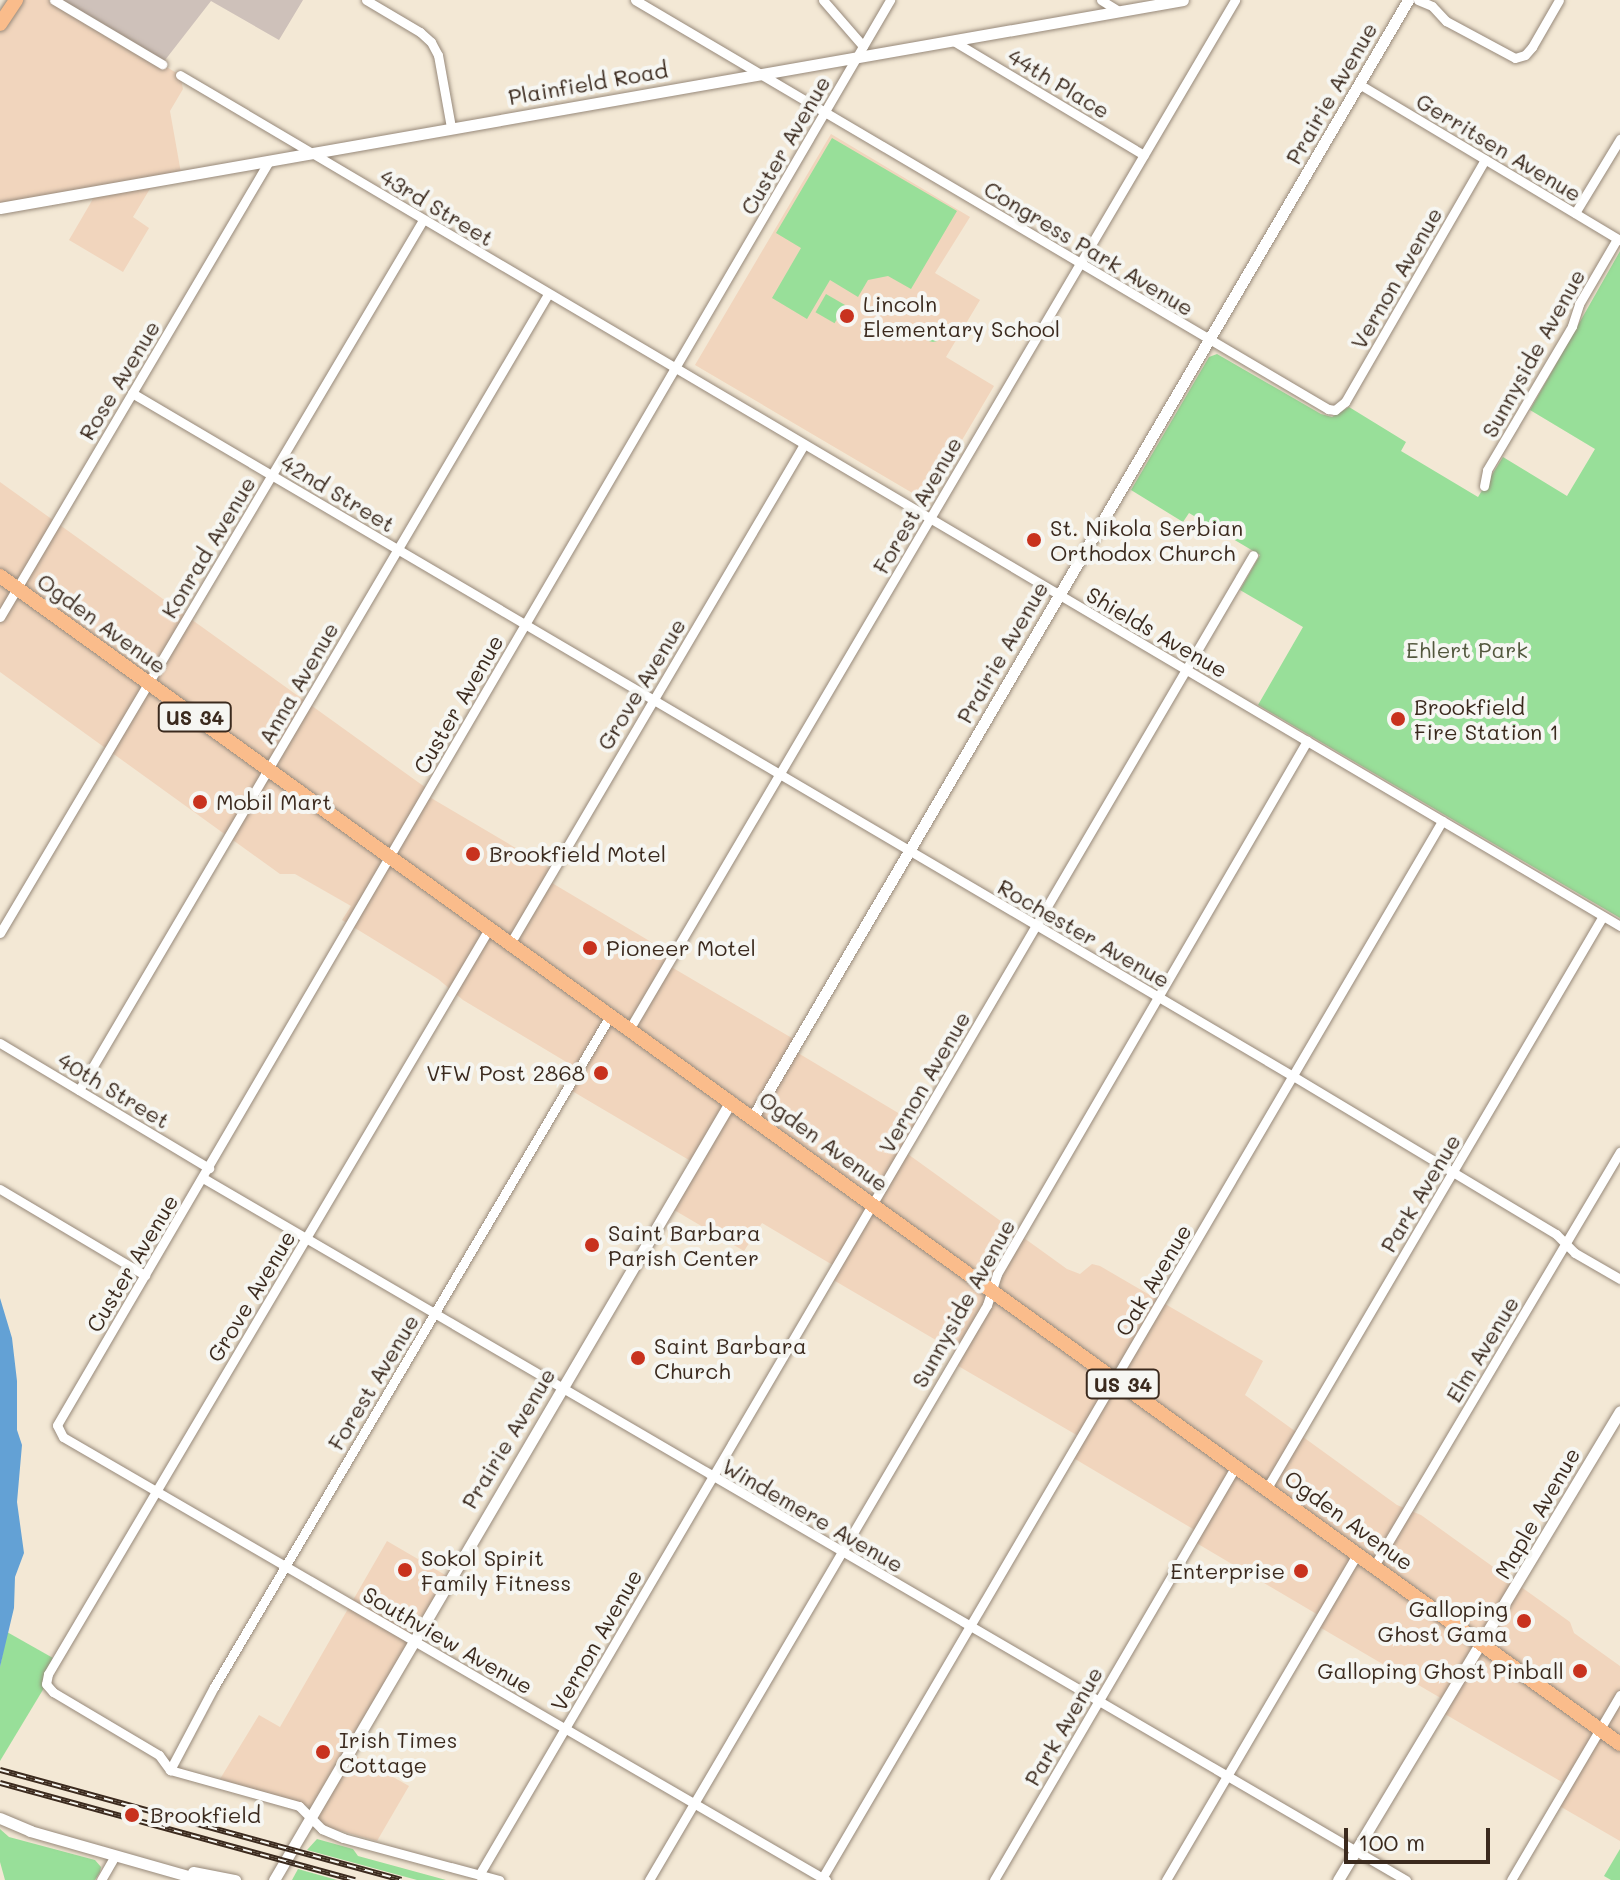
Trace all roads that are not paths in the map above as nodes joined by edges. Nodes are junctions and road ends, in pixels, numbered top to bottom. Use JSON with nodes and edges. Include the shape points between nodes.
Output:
{"nodes":[{"id":1,"x":16,"y":0,"type":"edge"},
{"id":2,"x":54,"y":0,"type":"edge"},
{"id":3,"x":366,"y":0,"type":"edge"},
{"id":4,"x":635,"y":0,"type":"edge"},
{"id":5,"x":823,"y":0,"type":"edge"},
{"id":6,"x":890,"y":0,"type":"edge"},
{"id":7,"x":1101,"y":0,"type":"edge"},
{"id":8,"x":1183,"y":0,"type":"edge"},
{"id":9,"x":1235,"y":0,"type":"edge"},
{"id":10,"x":1408,"y":0,"type":"edge"},
{"id":11,"x":1418,"y":0,"type":"edge"},
{"id":12,"x":1559,"y":0,"type":"edge"},
{"id":13,"x":1433,"y":3,"type":"edge"},
{"id":14,"x":1120,"y":12,"type":"junction"},
{"id":15,"x":0,"y":24,"type":"edge"},
{"id":16,"x":955,"y":42,"type":"junction"},
{"id":17,"x":863,"y":46,"type":"junction"},
{"id":18,"x":856,"y":57,"type":"junction"},
{"id":19,"x":162,"y":64,"type":"dead end"},
{"id":20,"x":760,"y":74,"type":"junction"},
{"id":21,"x":180,"y":75,"type":"dead end"},
{"id":22,"x":1359,"y":84,"type":"junction"},
{"id":23,"x":825,"y":114,"type":"junction"},
{"id":24,"x":451,"y":127,"type":"junction"},
{"id":25,"x":1620,"y":139,"type":"edge"},
{"id":26,"x":312,"y":153,"type":"junction"},
{"id":27,"x":1144,"y":155,"type":"junction"},
{"id":28,"x":1485,"y":160,"type":"junction"},
{"id":29,"x":269,"y":161,"type":"junction"},
{"id":30,"x":0,"y":208,"type":"edge"},
{"id":31,"x":1575,"y":213,"type":"junction"},
{"id":32,"x":423,"y":220,"type":"junction"},
{"id":33,"x":1619,"y":240,"type":"edge"},
{"id":34,"x":1080,"y":263,"type":"junction"},
{"id":35,"x":548,"y":294,"type":"junction"},
{"id":36,"x":1209,"y":339,"type":"junction"},
{"id":37,"x":676,"y":369,"type":"junction"},
{"id":38,"x":132,"y":393,"type":"junction"},
{"id":39,"x":1335,"y":410,"type":"joint"},
{"id":40,"x":803,"y":446,"type":"junction"},
{"id":41,"x":272,"y":475,"type":"junction"},
{"id":42,"x":1484,"y":486,"type":"dead end"},
{"id":43,"x":929,"y":519,"type":"junction"},
{"id":44,"x":397,"y":550,"type":"junction"},
{"id":45,"x":1253,"y":555,"type":"dead end"},
{"id":46,"x":0,"y":576,"type":"edge"},
{"id":47,"x":17,"y":589,"type":"junction"},
{"id":48,"x":1058,"y":595,"type":"junction"},
{"id":49,"x":0,"y":617,"type":"edge"},
{"id":50,"x":524,"y":625,"type":"junction"},
{"id":51,"x":1187,"y":670,"type":"junction"},
{"id":52,"x":148,"y":683,"type":"junction"},
{"id":53,"x":652,"y":701,"type":"junction"},
{"id":54,"x":1307,"y":741,"type":"junction"},
{"id":55,"x":268,"y":770,"type":"junction"},
{"id":56,"x":780,"y":776,"type":"junction"},
{"id":57,"x":1442,"y":821,"type":"junction"},
{"id":58,"x":908,"y":852,"type":"junction"},
{"id":59,"x":390,"y":857,"type":"junction"},
{"id":60,"x":1603,"y":916,"type":"junction"},
{"id":61,"x":1036,"y":925,"type":"junction"},
{"id":62,"x":1620,"y":926,"type":"edge"},
{"id":63,"x":490,"y":927,"type":"junction"},
{"id":64,"x":0,"y":933,"type":"edge"},
{"id":65,"x":511,"y":942,"type":"junction"},
{"id":66,"x":1160,"y":997,"type":"junction"},
{"id":67,"x":611,"y":1014,"type":"junction"},
{"id":68,"x":630,"y":1028,"type":"junction"},
{"id":69,"x":0,"y":1043,"type":"edge"},
{"id":70,"x":1293,"y":1076,"type":"junction"},
{"id":71,"x":79,"y":1090,"type":"junction"},
{"id":72,"x":731,"y":1101,"type":"junction"},
{"id":73,"x":753,"y":1117,"type":"junction"},
{"id":74,"x":1620,"y":1151,"type":"edge"},
{"id":75,"x":209,"y":1168,"type":"junction"},
{"id":76,"x":1453,"y":1173,"type":"junction"},
{"id":77,"x":203,"y":1178,"type":"junction"},
{"id":78,"x":0,"y":1189,"type":"edge"},
{"id":79,"x":874,"y":1205,"type":"junction"},
{"id":80,"x":305,"y":1239,"type":"junction"},
{"id":81,"x":1566,"y":1244,"type":"junction"},
{"id":82,"x":145,"y":1275,"type":"junction"},
{"id":83,"x":1620,"y":1279,"type":"edge"},
{"id":84,"x":992,"y":1290,"type":"junction"},
{"id":85,"x":433,"y":1314,"type":"junction"},
{"id":86,"x":1115,"y":1379,"type":"junction"},
{"id":87,"x":561,"y":1389,"type":"junction"},
{"id":88,"x":1620,"y":1411,"type":"edge"},
{"id":89,"x":57,"y":1425,"type":"joint"},
{"id":90,"x":1236,"y":1466,"type":"junction"},
{"id":91,"x":713,"y":1477,"type":"junction"},
{"id":92,"x":1267,"y":1488,"type":"junction"},
{"id":93,"x":156,"y":1492,"type":"junction"},
{"id":94,"x":841,"y":1552,"type":"junction"},
{"id":95,"x":1357,"y":1554,"type":"junction"},
{"id":96,"x":1374,"y":1566,"type":"junction"},
{"id":97,"x":284,"y":1567,"type":"junction"},
{"id":98,"x":969,"y":1627,"type":"junction"},
{"id":99,"x":412,"y":1640,"type":"junction"},
{"id":100,"x":1480,"y":1643,"type":"junction"},
{"id":101,"x":1620,"y":1695,"type":"edge"},
{"id":102,"x":1098,"y":1703,"type":"junction"},
{"id":103,"x":565,"y":1729,"type":"junction"},
{"id":104,"x":1600,"y":1730,"type":"junction"},
{"id":105,"x":1620,"y":1744,"type":"edge"},
{"id":106,"x":170,"y":1770,"type":"junction"},
{"id":107,"x":1227,"y":1777,"type":"junction"},
{"id":108,"x":693,"y":1803,"type":"junction"},
{"id":109,"x":0,"y":1818,"type":"edge"},
{"id":110,"x":309,"y":1818,"type":"junction"},
{"id":111,"x":1356,"y":1851,"type":"junction"},
{"id":112,"x":115,"y":1856,"type":"junction"},
{"id":113,"x":161,"y":1868,"type":"junction"},
{"id":114,"x":479,"y":1875,"type":"junction"},
{"id":115,"x":823,"y":1879,"type":"edge"},
{"id":116,"x":101,"y":1880,"type":"edge"},
{"id":117,"x":202,"y":1880,"type":"edge"},
{"id":118,"x":235,"y":1880,"type":"edge"},
{"id":119,"x":274,"y":1880,"type":"edge"},
{"id":120,"x":499,"y":1880,"type":"edge"},
{"id":121,"x":649,"y":1880,"type":"edge"},
{"id":122,"x":994,"y":1880,"type":"edge"},
{"id":123,"x":1166,"y":1880,"type":"edge"},
{"id":124,"x":1338,"y":1880,"type":"edge"},
{"id":125,"x":1406,"y":1880,"type":"edge"},
{"id":126,"x":1511,"y":1880,"type":"edge"}],
"edges":[{"from":1,"to":15,"type":"main road"},
{"from":2,"to":19,"type":"street"},
{"from":3,"to":24,"type":"street","via":[[431,42]]},
{"from":4,"to":20,"type":"street","name":"Congress Park Avenue"},
{"from":5,"to":17,"type":"street"},
{"from":6,"to":17,"type":"street","name":"Custer Avenue"},
{"from":7,"to":14,"type":"street"},
{"from":8,"to":14,"type":"street","name":"Plainfield Road"},
{"from":9,"to":27,"type":"street","name":"Forest Avenue"},
{"from":10,"to":22,"type":"street","name":"Prairie Avenue"},
{"from":11,"to":13,"type":"street"},
{"from":12,"to":13,"type":"street","via":[[1532,47],[1515,58],[1446,21]]},
{"from":14,"to":16,"type":"street","name":"Plainfield Road"},
{"from":16,"to":18,"type":"street","name":"Plainfield Road"},
{"from":16,"to":27,"type":"street","name":"44th Place"},
{"from":17,"to":18,"type":"street","name":"Custer Avenue"},
{"from":18,"to":20,"type":"street","name":"Plainfield Road"},
{"from":18,"to":23,"type":"street","name":"Custer Avenue"},
{"from":20,"to":23,"type":"street","name":"Congress Park Avenue"},
{"from":20,"to":24,"type":"street","name":"Plainfield Road"},
{"from":21,"to":26,"type":"street","name":"43rd Street"},
{"from":22,"to":28,"type":"street","name":"Gerritsen Avenue"},
{"from":22,"to":36,"type":"street","name":"Prairie Avenue"},
{"from":23,"to":34,"type":"street","name":"Congress Park Avenue"},
{"from":23,"to":37,"type":"street","name":"Custer Avenue"},
{"from":24,"to":26,"type":"street","name":"Plainfield Road"},
{"from":25,"to":31,"type":"street"},
{"from":26,"to":29,"type":"street","name":"Plainfield Road"},
{"from":26,"to":32,"type":"street","name":"43rd Street"},
{"from":27,"to":34,"type":"street","name":"Forest Avenue"},
{"from":28,"to":31,"type":"street","name":"Gerritsen Avenue"},
{"from":28,"to":39,"type":"street","name":"Vernon Avenue","via":[[1345,402]]},
{"from":29,"to":30,"type":"street","name":"Plainfield Road"},
{"from":29,"to":38,"type":"street","name":"Rose Avenue"},
{"from":31,"to":33,"type":"street","name":"Gerritsen Avenue"},
{"from":32,"to":35,"type":"street","name":"43rd Street"},
{"from":32,"to":41,"type":"street","name":"Konrad Avenue"},
{"from":33,"to":42,"type":"street","name":"Sunnyside Avenue","via":[[1487,470]]},
{"from":34,"to":36,"type":"street","name":"Congress Park Avenue"},
{"from":34,"to":43,"type":"street","name":"Forest Avenue"},
{"from":35,"to":37,"type":"street","name":"43rd Street"},
{"from":35,"to":44,"type":"street","name":"Anna Avenue"},
{"from":36,"to":39,"type":"street","name":"Congress Park Avenue"},
{"from":36,"to":48,"type":"street","name":"Prairie Avenue"},
{"from":37,"to":40,"type":"street","name":"Shields Avenue"},
{"from":37,"to":50,"type":"street","name":"Custer Avenue"},
{"from":38,"to":41,"type":"street","name":"42nd Street"},
{"from":38,"to":47,"type":"street","name":"Rose Avenue"},
{"from":40,"to":43,"type":"street","name":"Shields Avenue"},
{"from":40,"to":53,"type":"street","name":"Grove Avenue"},
{"from":41,"to":44,"type":"street","name":"42nd Street"},
{"from":41,"to":52,"type":"street","name":"Konrad Avenue"},
{"from":43,"to":48,"type":"street","name":"Shields Avenue"},
{"from":43,"to":56,"type":"street","name":"Forest Avenue"},
{"from":44,"to":50,"type":"street","name":"42nd Street"},
{"from":44,"to":55,"type":"street","name":"Anna Avenue"},
{"from":45,"to":51,"type":"street","name":"Vernon Avenue"},
{"from":46,"to":47,"type":"main road","name":"Ogden Avenue","number":"US 34"},
{"from":47,"to":49,"type":"street","name":"Rose Avenue"},
{"from":47,"to":52,"type":"main road","name":"Ogden Avenue","number":"US 34"},
{"from":48,"to":51,"type":"street","name":"Shields Avenue"},
{"from":48,"to":58,"type":"street","name":"Prairie Avenue"},
{"from":50,"to":53,"type":"street","name":"Rochester Avenue"},
{"from":50,"to":59,"type":"street","name":"Custer Avenue"},
{"from":51,"to":54,"type":"street","name":"Shields Avenue"},
{"from":51,"to":61,"type":"street","name":"Vernon Avenue"},
{"from":52,"to":55,"type":"main road","name":"Ogden Avenue","number":"US 34"},
{"from":52,"to":64,"type":"street","name":"Konrad Avenue"},
{"from":53,"to":56,"type":"street","name":"Rochester Avenue"},
{"from":53,"to":65,"type":"street","name":"Grove Avenue"},
{"from":54,"to":57,"type":"street","name":"Shields Avenue"},
{"from":54,"to":66,"type":"street","name":"Sunnyside Avenue"},
{"from":55,"to":59,"type":"main road","name":"Ogden Avenue","number":"US 34"},
{"from":55,"to":71,"type":"street","name":"Anna Avenue"},
{"from":56,"to":58,"type":"street","name":"Rochester Avenue"},
{"from":56,"to":68,"type":"street","name":"Forest Avenue"},
{"from":57,"to":60,"type":"street","name":"Shields Avenue"},
{"from":57,"to":70,"type":"street","name":"Oak Avenue"},
{"from":58,"to":61,"type":"street","name":"Rochester Avenue"},
{"from":58,"to":73,"type":"street","name":"Prairie Avenue"},
{"from":59,"to":63,"type":"main road","name":"Ogden Avenue","number":"US 34"},
{"from":59,"to":75,"type":"street","name":"Custer Avenue"},
{"from":60,"to":62,"type":"street","name":"Shields Avenue"},
{"from":60,"to":76,"type":"street","name":"Park Avenue"},
{"from":61,"to":66,"type":"street","name":"Rochester Avenue"},
{"from":61,"to":79,"type":"street","name":"Vernon Avenue"},
{"from":63,"to":65,"type":"main road","name":"Ogden Avenue","number":"US 34"},
{"from":63,"to":80,"type":"street","name":"Grove Avenue"},
{"from":65,"to":67,"type":"main road","name":"Ogden Avenue","number":"US 34"},
{"from":66,"to":70,"type":"street","name":"Rochester Avenue"},
{"from":66,"to":84,"type":"street","name":"Sunnyside Avenue"},
{"from":67,"to":68,"type":"main road","name":"Ogden Avenue","number":"US 34"},
{"from":67,"to":85,"type":"street","name":"Forest Avenue"},
{"from":68,"to":72,"type":"main road","name":"Ogden Avenue","number":"US 34"},
{"from":69,"to":71,"type":"street","name":"40th Street"},
{"from":70,"to":76,"type":"street","name":"Rochester Avenue"},
{"from":70,"to":86,"type":"street","name":"Oak Avenue"},
{"from":71,"to":75,"type":"street","name":"40th Street"},
{"from":72,"to":73,"type":"main road","name":"Ogden Avenue","number":"US 34"},
{"from":72,"to":87,"type":"street","name":"Prairie Avenue"},
{"from":73,"to":79,"type":"main road","name":"Ogden Avenue","number":"US 34"},
{"from":74,"to":81,"type":"street","name":"Elm Avenue"},
{"from":75,"to":77,"type":"street","name":"Custer Avenue"},
{"from":76,"to":81,"type":"street","name":"Rochester Avenue"},
{"from":76,"to":92,"type":"street","name":"Park Avenue"},
{"from":77,"to":80,"type":"street","name":"Windemere Avenue"},
{"from":77,"to":82,"type":"street","name":"Custer Avenue"},
{"from":78,"to":82,"type":"street"},
{"from":79,"to":84,"type":"main road","name":"Ogden Avenue","number":"US 34"},
{"from":79,"to":91,"type":"street","name":"Vernon Avenue"},
{"from":80,"to":85,"type":"street","name":"Windemere Avenue"},
{"from":80,"to":93,"type":"street","name":"Grove Avenue"},
{"from":81,"to":83,"type":"street","name":"Rochester Avenue"},
{"from":81,"to":96,"type":"street","name":"Elm Avenue"},
{"from":82,"to":89,"type":"street","name":"Custer Avenue"},
{"from":84,"to":86,"type":"main road","name":"Ogden Avenue","number":"US 34"},
{"from":84,"to":94,"type":"street","name":"Sunnyside Avenue"},
{"from":85,"to":87,"type":"street","name":"Windemere Avenue"},
{"from":85,"to":97,"type":"street","name":"Forest Avenue"},
{"from":86,"to":90,"type":"main road","name":"Ogden Avenue","number":"US 34"},
{"from":86,"to":98,"type":"street","name":"Oak Avenue"},
{"from":87,"to":91,"type":"street","name":"Windemere Avenue"},
{"from":87,"to":99,"type":"street","name":"Prairie Avenue"},
{"from":88,"to":100,"type":"street","name":"Maple Avenue"},
{"from":89,"to":93,"type":"street","name":"Southview Avenue","via":[[63,1437]]},
{"from":90,"to":92,"type":"main road","name":"Ogden Avenue","number":"US 34"},
{"from":90,"to":102,"type":"street","name":"Park Avenue"},
{"from":91,"to":94,"type":"street","name":"Windemere Avenue"},
{"from":91,"to":103,"type":"street","name":"Vernon Avenue"},
{"from":92,"to":95,"type":"main road","name":"Ogden Avenue","number":"US 34"},
{"from":93,"to":97,"type":"street","name":"Southview Avenue"},
{"from":93,"to":106,"type":"street","name":"Grove Avenue","via":[[46,1684],[159,1755]]},
{"from":94,"to":98,"type":"street","name":"Windemere Avenue"},
{"from":94,"to":108,"type":"street","name":"Sunnyside Avenue"},
{"from":95,"to":96,"type":"main road","name":"Ogden Avenue","number":"US 34"},
{"from":95,"to":107,"type":"street"},
{"from":96,"to":100,"type":"main road","name":"Ogden Avenue","number":"US 34"},
{"from":97,"to":99,"type":"street","name":"Southview Avenue"},
{"from":97,"to":106,"type":"street","name":"Forest Avenue"},
{"from":98,"to":102,"type":"street","name":"Windemere Avenue"},
{"from":98,"to":115,"type":"street","name":"Oak Avenue"},
{"from":99,"to":103,"type":"street","name":"Southview Avenue"},
{"from":99,"to":110,"type":"street","name":"Prairie Avenue"},
{"from":100,"to":104,"type":"main road","name":"Ogden Avenue","number":"US 34"},
{"from":100,"to":111,"type":"street","name":"Maple Avenue"},
{"from":101,"to":104,"type":"street"},
{"from":102,"to":107,"type":"street","name":"Windemere Avenue"},
{"from":102,"to":122,"type":"street","name":"Park Avenue"},
{"from":103,"to":108,"type":"street","name":"Southview Avenue"},
{"from":103,"to":114,"type":"street","name":"Vernon Avenue"},
{"from":104,"to":105,"type":"main road","name":"Ogden Avenue","number":"US 34"},
{"from":104,"to":126,"type":"street"},
{"from":106,"to":110,"type":"street","via":[[299,1806]]},
{"from":107,"to":111,"type":"street","name":"Windemere Avenue"},
{"from":107,"to":123,"type":"street"},
{"from":108,"to":115,"type":"street","name":"Southview Avenue"},
{"from":108,"to":121,"type":"street","name":"Sunnyside Avenue"},
{"from":109,"to":112,"type":"street"},
{"from":110,"to":114,"type":"street","via":[[343,1838]]},
{"from":110,"to":119,"type":"street","name":"Prairie Avenue"},
{"from":111,"to":124,"type":"street","name":"Maple Avenue"},
{"from":111,"to":125,"type":"street","name":"Windemere Avenue"},
{"from":112,"to":113,"type":"street"},
{"from":112,"to":116,"type":"street"},
{"from":113,"to":117,"type":"street"},
{"from":113,"to":118,"type":"street"},
{"from":114,"to":120,"type":"street"}]}
